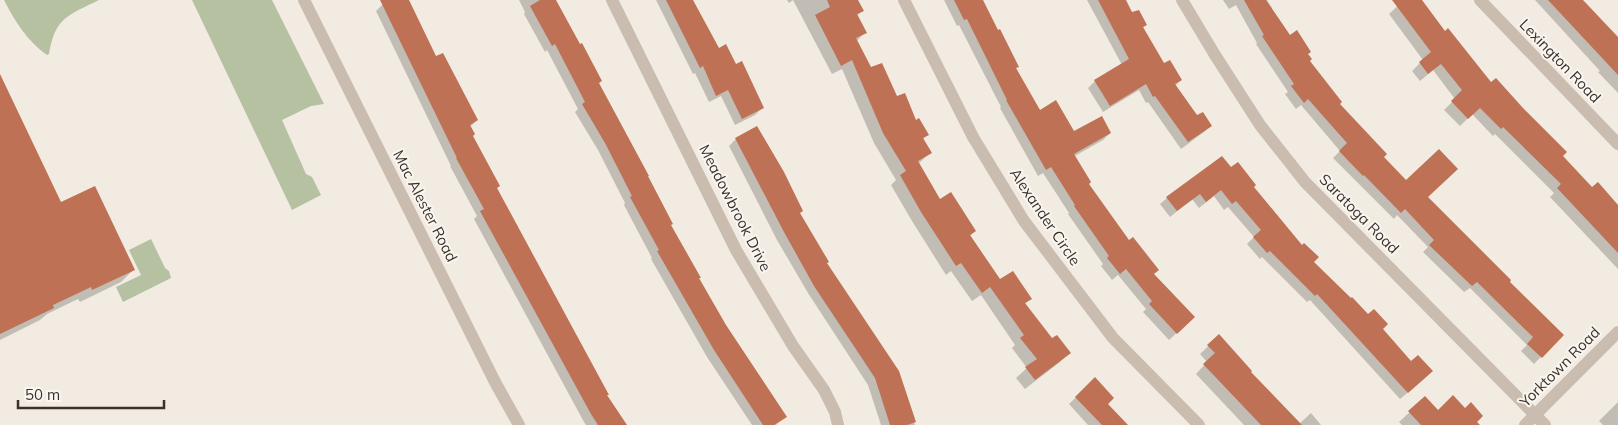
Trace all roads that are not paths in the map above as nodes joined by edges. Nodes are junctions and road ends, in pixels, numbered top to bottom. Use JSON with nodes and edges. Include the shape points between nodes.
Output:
{"nodes":[{"id":1,"x":304,"y":0,"type":"edge"},
{"id":2,"x":612,"y":0,"type":"edge"},
{"id":3,"x":904,"y":0,"type":"edge"},
{"id":4,"x":1182,"y":0,"type":"edge"},
{"id":5,"x":1480,"y":0,"type":"edge"},
{"id":6,"x":1618,"y":144,"type":"edge"},
{"id":7,"x":1618,"y":332,"type":"edge"},
{"id":8,"x":1535,"y":415,"type":"junction"},
{"id":9,"x":519,"y":425,"type":"edge"},
{"id":10,"x":838,"y":425,"type":"edge"},
{"id":11,"x":1199,"y":425,"type":"edge"},
{"id":12,"x":1525,"y":425,"type":"edge"},
{"id":13,"x":1545,"y":425,"type":"edge"}],
"edges":[{"from":1,"to":9,"type":"street","name":"Mac Alester Road"},
{"from":2,"to":10,"type":"street","name":"Meadowbrook Drive","via":[[736,250],[793,346],[824,390]]},
{"from":3,"to":11,"type":"street","name":"Alexander Circle","via":[[973,137],[1024,221],[1113,338]]},
{"from":4,"to":8,"type":"street","name":"Saratoga Road","via":[[1260,125],[1305,182]]},
{"from":5,"to":6,"type":"street","name":"Lexington Road"},
{"from":7,"to":8,"type":"street","name":"Yorktown Road"},
{"from":8,"to":12,"type":"street","name":"Yorktown Road"},
{"from":8,"to":13,"type":"street","name":"Saratoga Road"}]}
